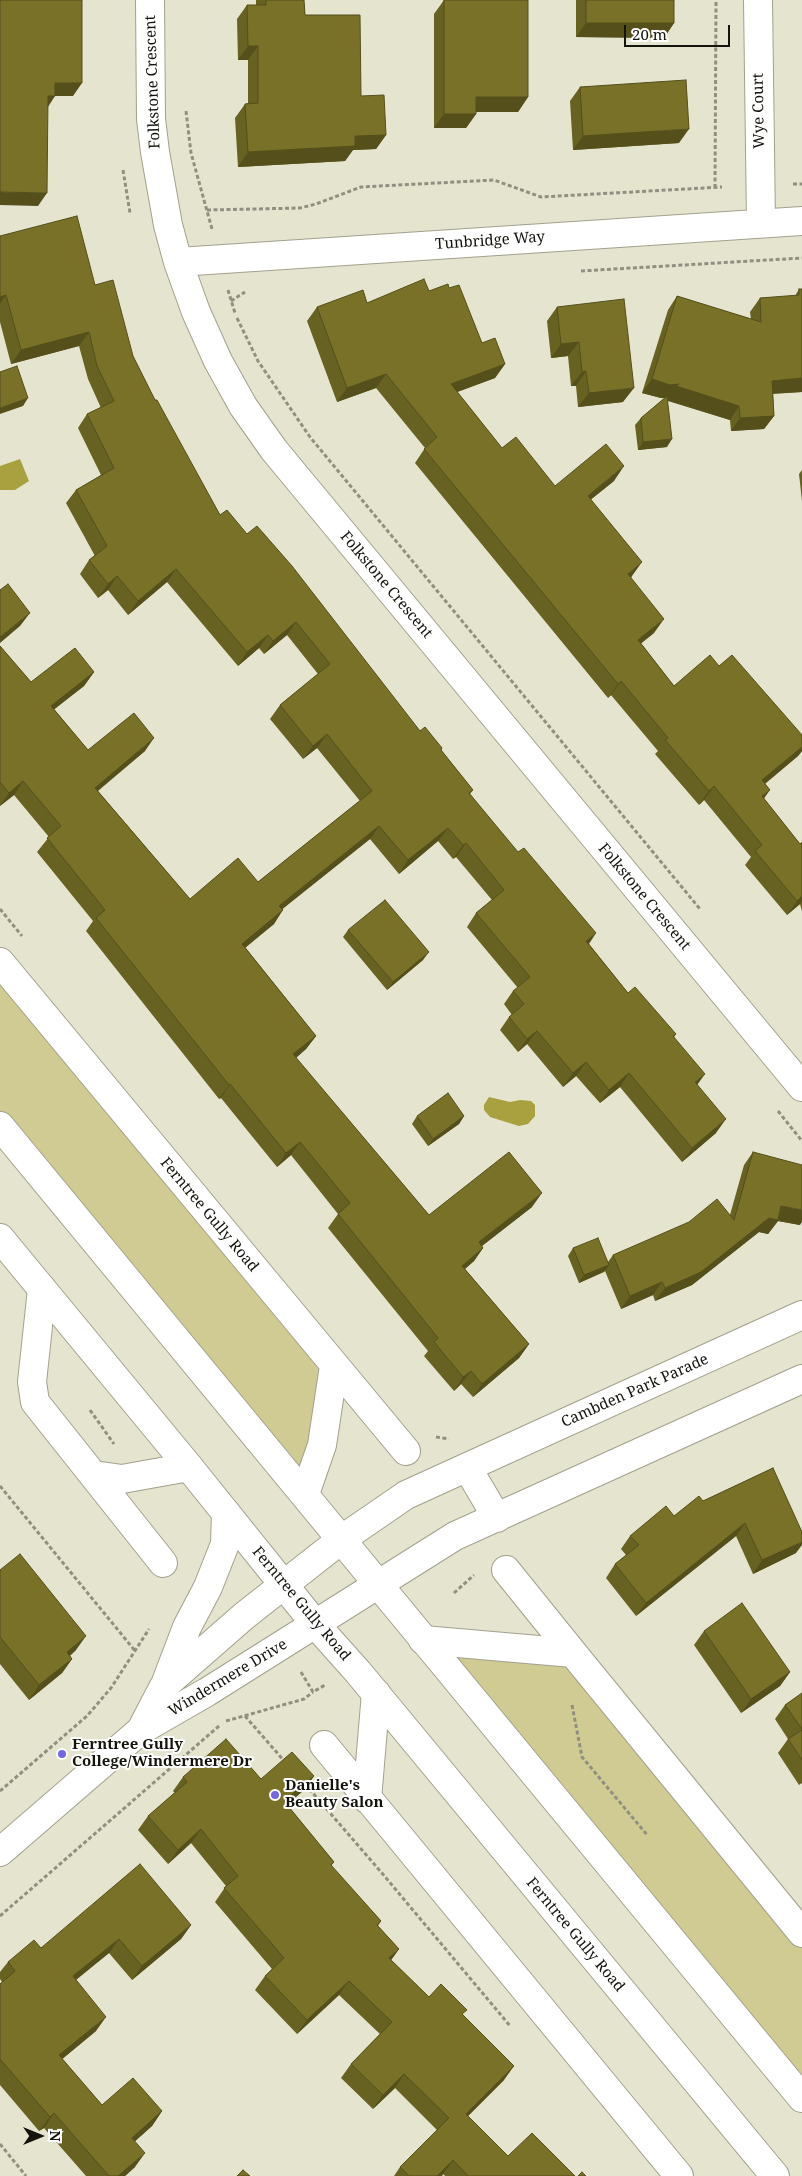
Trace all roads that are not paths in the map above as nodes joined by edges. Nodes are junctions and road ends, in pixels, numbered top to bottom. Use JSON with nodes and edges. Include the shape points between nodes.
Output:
{"nodes":[{"id":1,"x":150,"y":0,"type":"edge"},
{"id":2,"x":758,"y":0,"type":"edge"},
{"id":3,"x":802,"y":221,"type":"edge"},
{"id":4,"x":761,"y":223,"type":"junction"},
{"id":5,"x":178,"y":262,"type":"junction"},
{"id":6,"x":0,"y":962,"type":"edge"},
{"id":7,"x":802,"y":1087,"type":"edge"},
{"id":8,"x":0,"y":1126,"type":"edge"},
{"id":9,"x":0,"y":1238,"type":"edge"},
{"id":10,"x":42,"y":1289,"type":"junction"},
{"id":11,"x":802,"y":1315,"type":"edge"},
{"id":12,"x":334,"y":1366,"type":"junction"},
{"id":13,"x":802,"y":1379,"type":"edge"},
{"id":14,"x":406,"y":1451,"type":"dead end"},
{"id":15,"x":189,"y":1467,"type":"junction"},
{"id":16,"x":467,"y":1467,"type":"junction"},
{"id":17,"x":94,"y":1475,"type":"junction"},
{"id":18,"x":305,"y":1494,"type":"junction"},
{"id":19,"x":226,"y":1513,"type":"junction"},
{"id":20,"x":497,"y":1518,"type":"junction"},
{"id":21,"x":342,"y":1539,"type":"junction"},
{"id":22,"x":163,"y":1564,"type":"dead end"},
{"id":23,"x":506,"y":1570,"type":"dead end"},
{"id":24,"x":378,"y":1583,"type":"junction"},
{"id":25,"x":284,"y":1585,"type":"junction"},
{"id":26,"x":316,"y":1625,"type":"junction"},
{"id":27,"x":423,"y":1640,"type":"junction"},
{"id":28,"x":573,"y":1653,"type":"junction"},
{"id":29,"x":164,"y":1686,"type":"junction"},
{"id":30,"x":376,"y":1693,"type":"junction"},
{"id":31,"x":141,"y":1730,"type":"junction"},
{"id":32,"x":324,"y":1746,"type":"dead end"},
{"id":33,"x":367,"y":1799,"type":"junction"},
{"id":34,"x":0,"y":1852,"type":"edge"},
{"id":35,"x":802,"y":1933,"type":"edge"},
{"id":36,"x":802,"y":2098,"type":"edge"},
{"id":37,"x":679,"y":2176,"type":"edge"},
{"id":38,"x":775,"y":2176,"type":"edge"}],
"edges":[{"from":1,"to":5,"type":"street","name":"Folkstone Crescent","via":[[154,144]]},
{"from":2,"to":4,"type":"street","name":"Wye Court"},
{"from":3,"to":4,"type":"street","name":"Tunbridge Way"},
{"from":4,"to":5,"type":"street","name":"Tunbridge Way"},
{"from":5,"to":7,"type":"street","name":"Folkstone Crescent","via":[[218,361],[243,406],[274,450]]},
{"from":6,"to":12,"type":"street","name":"Ferntree Gully Road"},
{"from":8,"to":18,"type":"street"},
{"from":9,"to":10,"type":"street","name":"Ferntree Gully Road"},
{"from":10,"to":15,"type":"street","name":"Ferntree Gully Road"},
{"from":10,"to":17,"type":"street","via":[[32,1382],[35,1402]]},
{"from":11,"to":16,"type":"street","name":"Cambden Park Parade"},
{"from":12,"to":14,"type":"street","name":"Ferntree Gully Road"},
{"from":12,"to":18,"type":"street","via":[[322,1445]]},
{"from":13,"to":20,"type":"street"},
{"from":15,"to":17,"type":"street","via":[[122,1479]]},
{"from":15,"to":19,"type":"street","name":"Ferntree Gully Road"},
{"from":16,"to":20,"type":"street"},
{"from":16,"to":21,"type":"street","name":"Cambden Park Parade","via":[[406,1496]]},
{"from":17,"to":22,"type":"street"},
{"from":18,"to":21,"type":"street"},
{"from":19,"to":25,"type":"street","name":"Ferntree Gully Road"},
{"from":19,"to":29,"type":"street","name":"Windermere Drive","via":[[225,1544]]},
{"from":20,"to":24,"type":"street","via":[[455,1536]]},
{"from":21,"to":24,"type":"street"},
{"from":21,"to":25,"type":"street","name":"Windermere Drive"},
{"from":23,"to":28,"type":"street"},
{"from":24,"to":26,"type":"street","name":"Windermere Drive"},
{"from":24,"to":27,"type":"street"},
{"from":25,"to":26,"type":"street","name":"Ferntree Gully Road"},
{"from":25,"to":29,"type":"street","name":"Windermere Drive"},
{"from":26,"to":30,"type":"street","name":"Ferntree Gully Road"},
{"from":26,"to":31,"type":"street","name":"Windermere Drive"},
{"from":27,"to":28,"type":"street"},
{"from":27,"to":36,"type":"street"},
{"from":28,"to":35,"type":"street"},
{"from":29,"to":31,"type":"street","name":"Windermere Drive"},
{"from":30,"to":33,"type":"street"},
{"from":30,"to":38,"type":"street","name":"Ferntree Gully Road"},
{"from":31,"to":34,"type":"street","name":"Windermere Drive"},
{"from":32,"to":33,"type":"street"},
{"from":33,"to":37,"type":"street"}]}
